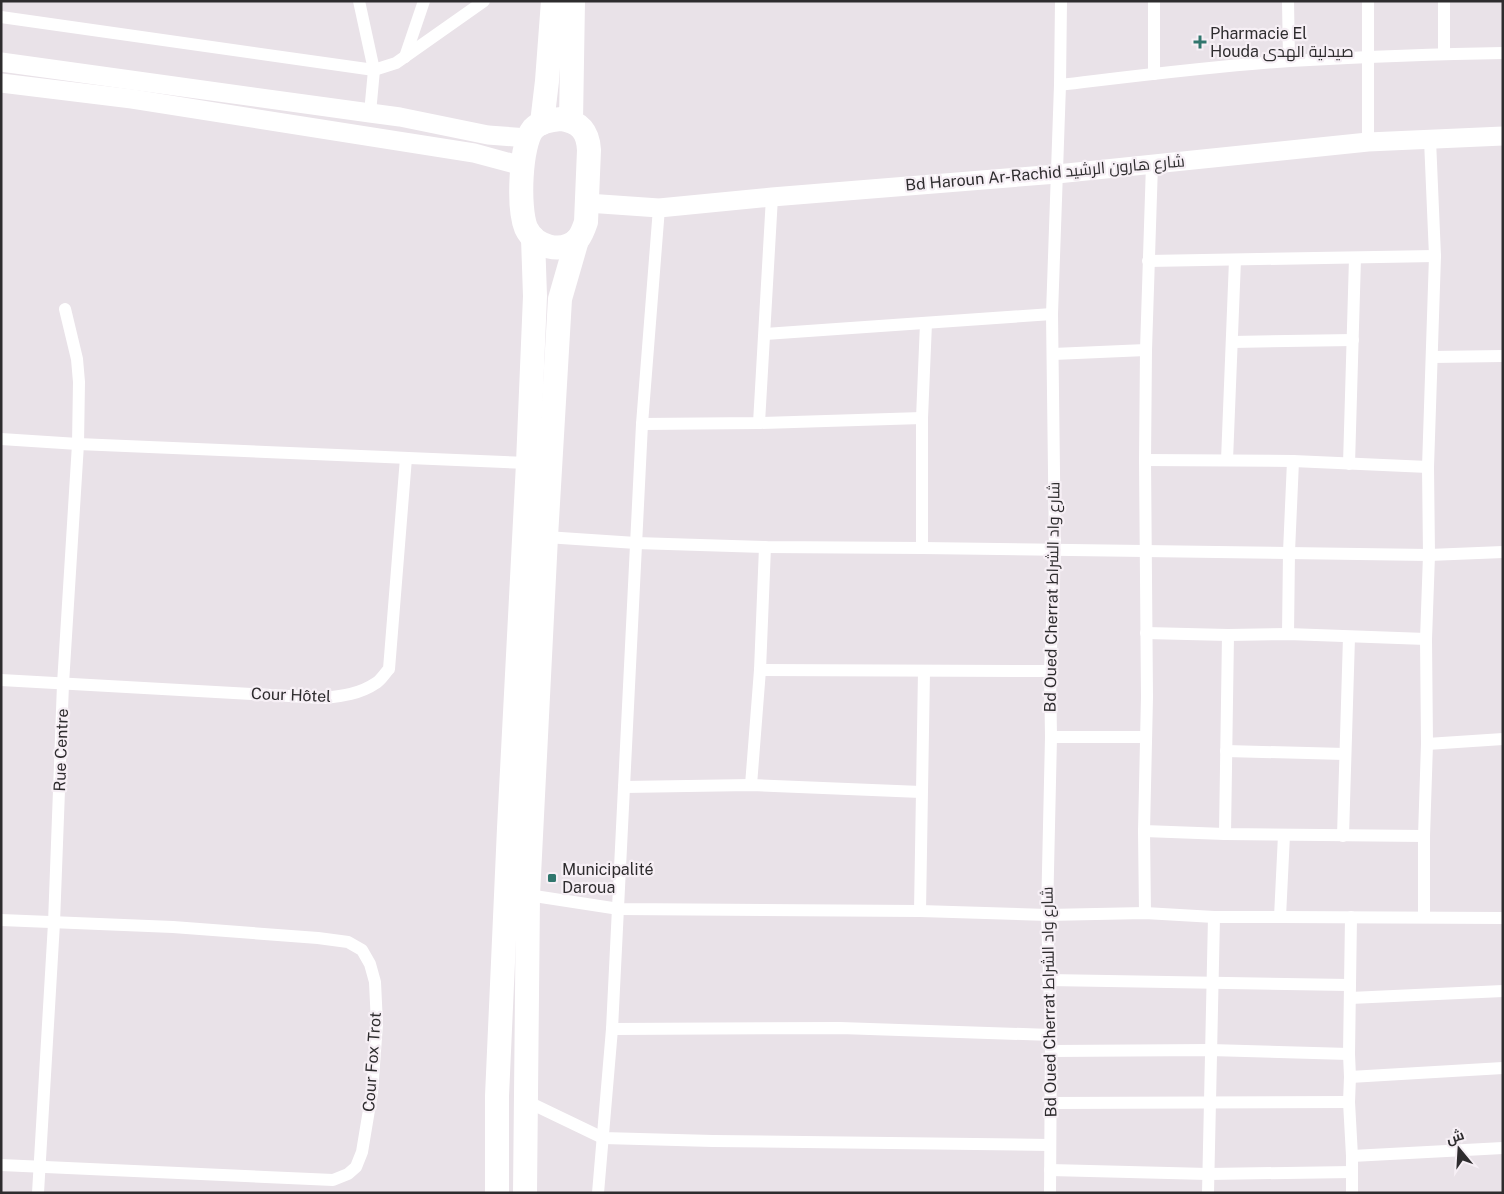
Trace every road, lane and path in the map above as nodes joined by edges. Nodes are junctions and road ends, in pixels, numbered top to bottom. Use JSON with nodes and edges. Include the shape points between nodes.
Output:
{"nodes":[{"id":1,"x":359,"y":1,"type":"edge"},
{"id":2,"x":424,"y":1,"type":"edge"},
{"id":3,"x":484,"y":1,"type":"edge"},
{"id":4,"x":553,"y":1,"type":"edge"},
{"id":5,"x":574,"y":1,"type":"edge"},
{"id":6,"x":1061,"y":1,"type":"edge"},
{"id":7,"x":1154,"y":1,"type":"edge"},
{"id":8,"x":1288,"y":1,"type":"edge"},
{"id":9,"x":1368,"y":1,"type":"edge"},
{"id":10,"x":1444,"y":1,"type":"edge"},
{"id":11,"x":1,"y":17,"type":"edge"},
{"id":12,"x":1503,"y":53,"type":"edge"},
{"id":13,"x":1444,"y":54,"type":"junction"},
{"id":14,"x":405,"y":57,"type":"junction"},
{"id":15,"x":1368,"y":58,"type":"junction"},
{"id":16,"x":1289,"y":61,"type":"junction"},
{"id":17,"x":1,"y":62,"type":"edge"},
{"id":18,"x":374,"y":70,"type":"junction"},
{"id":19,"x":1154,"y":74,"type":"junction"},
{"id":20,"x":1,"y":83,"type":"edge"},
{"id":21,"x":1060,"y":85,"type":"junction"},
{"id":22,"x":370,"y":112,"type":"junction"},
{"id":23,"x":400,"y":117,"type":"junction"},
{"id":24,"x":571,"y":121,"type":"junction"},
{"id":25,"x":535,"y":130,"type":"junction"},
{"id":26,"x":366,"y":136,"type":"junction"},
{"id":27,"x":1503,"y":136,"type":"edge"},
{"id":28,"x":396,"y":140,"type":"junction"},
{"id":29,"x":1430,"y":140,"type":"junction"},
{"id":30,"x":1368,"y":142,"type":"junction"},
{"id":31,"x":1152,"y":164,"type":"junction"},
{"id":32,"x":522,"y":166,"type":"junction"},
{"id":33,"x":1057,"y":174,"type":"junction"},
{"id":34,"x":772,"y":197,"type":"junction"},
{"id":35,"x":587,"y":203,"type":"junction"},
{"id":36,"x":659,"y":208,"type":"junction"},
{"id":37,"x":533,"y":238,"type":"junction"},
{"id":38,"x":577,"y":240,"type":"junction"},
{"id":39,"x":1435,"y":256,"type":"junction"},
{"id":40,"x":1355,"y":258,"type":"junction"},
{"id":41,"x":1235,"y":260,"type":"junction"},
{"id":42,"x":1148,"y":261,"type":"junction"},
{"id":43,"x":65,"y":310,"type":"dead end"},
{"id":44,"x":1052,"y":314,"type":"junction"},
{"id":45,"x":926,"y":323,"type":"junction"},
{"id":46,"x":765,"y":334,"type":"junction"},
{"id":47,"x":1353,"y":340,"type":"junction"},
{"id":48,"x":1232,"y":342,"type":"junction"},
{"id":49,"x":1146,"y":350,"type":"junction"},
{"id":50,"x":1053,"y":354,"type":"junction"},
{"id":51,"x":1503,"y":356,"type":"edge"},
{"id":52,"x":1432,"y":357,"type":"junction"},
{"id":53,"x":922,"y":418,"type":"junction"},
{"id":54,"x":759,"y":422,"type":"junction"},
{"id":55,"x":642,"y":424,"type":"junction"},
{"id":56,"x":1,"y":439,"type":"edge"},
{"id":57,"x":78,"y":444,"type":"junction"},
{"id":58,"x":406,"y":458,"type":"junction"},
{"id":59,"x":1145,"y":460,"type":"junction"},
{"id":60,"x":1228,"y":460,"type":"junction"},
{"id":61,"x":1292,"y":461,"type":"junction"},
{"id":62,"x":528,"y":463,"type":"junction"},
{"id":63,"x":1349,"y":464,"type":"junction"},
{"id":64,"x":1428,"y":467,"type":"junction"},
{"id":65,"x":546,"y":537,"type":"junction"},
{"id":66,"x":636,"y":543,"type":"junction"},
{"id":67,"x":764,"y":547,"type":"junction"},
{"id":68,"x":922,"y":548,"type":"junction"},
{"id":69,"x":1054,"y":550,"type":"junction"},
{"id":70,"x":1147,"y":552,"type":"junction"},
{"id":71,"x":1289,"y":552,"type":"junction"},
{"id":72,"x":1503,"y":552,"type":"edge"},
{"id":73,"x":1428,"y":555,"type":"junction"},
{"id":74,"x":1146,"y":633,"type":"junction"},
{"id":75,"x":1288,"y":634,"type":"junction"},
{"id":76,"x":1228,"y":635,"type":"junction"},
{"id":77,"x":1349,"y":637,"type":"junction"},
{"id":78,"x":1426,"y":639,"type":"junction"},
{"id":79,"x":760,"y":670,"type":"junction"},
{"id":80,"x":924,"y":671,"type":"junction"},
{"id":81,"x":1050,"y":671,"type":"junction"},
{"id":82,"x":1,"y":680,"type":"edge"},
{"id":83,"x":63,"y":684,"type":"junction"},
{"id":84,"x":1051,"y":737,"type":"junction"},
{"id":85,"x":1146,"y":737,"type":"junction"},
{"id":86,"x":1503,"y":740,"type":"edge"},
{"id":87,"x":1428,"y":744,"type":"junction"},
{"id":88,"x":1226,"y":751,"type":"junction"},
{"id":89,"x":1345,"y":754,"type":"junction"},
{"id":90,"x":752,"y":785,"type":"junction"},
{"id":91,"x":624,"y":787,"type":"junction"},
{"id":92,"x":922,"y":792,"type":"junction"},
{"id":93,"x":1144,"y":831,"type":"junction"},
{"id":94,"x":1225,"y":834,"type":"junction"},
{"id":95,"x":1284,"y":835,"type":"junction"},
{"id":96,"x":1343,"y":836,"type":"junction"},
{"id":97,"x":1424,"y":836,"type":"junction"},
{"id":98,"x":528,"y":895,"type":"junction"},
{"id":99,"x":619,"y":909,"type":"junction"},
{"id":100,"x":920,"y":912,"type":"junction"},
{"id":101,"x":1145,"y":913,"type":"junction"},
{"id":102,"x":1047,"y":915,"type":"junction"},
{"id":103,"x":1214,"y":916,"type":"junction"},
{"id":104,"x":1280,"y":917,"type":"junction"},
{"id":105,"x":1351,"y":917,"type":"junction"},
{"id":106,"x":1424,"y":917,"type":"junction"},
{"id":107,"x":1503,"y":918,"type":"edge"},
{"id":108,"x":1,"y":920,"type":"edge"},
{"id":109,"x":54,"y":923,"type":"junction"},
{"id":110,"x":1048,"y":980,"type":"junction"},
{"id":111,"x":1213,"y":984,"type":"junction"},
{"id":112,"x":1350,"y":991,"type":"junction"},
{"id":113,"x":1503,"y":991,"type":"edge"},
{"id":114,"x":612,"y":1029,"type":"junction"},
{"id":115,"x":1051,"y":1035,"type":"junction"},
{"id":116,"x":1210,"y":1050,"type":"junction"},
{"id":117,"x":1050,"y":1051,"type":"junction"},
{"id":118,"x":1349,"y":1054,"type":"junction"},
{"id":119,"x":1503,"y":1068,"type":"edge"},
{"id":120,"x":1350,"y":1077,"type":"junction"},
{"id":121,"x":526,"y":1101,"type":"junction"},
{"id":122,"x":1349,"y":1102,"type":"junction"},
{"id":123,"x":1051,"y":1103,"type":"junction"},
{"id":124,"x":1209,"y":1103,"type":"junction"},
{"id":125,"x":603,"y":1138,"type":"junction"},
{"id":126,"x":1050,"y":1145,"type":"junction"},
{"id":127,"x":1503,"y":1148,"type":"edge"},
{"id":128,"x":1352,"y":1156,"type":"junction"},
{"id":129,"x":1,"y":1165,"type":"edge"},
{"id":130,"x":40,"y":1167,"type":"junction"},
{"id":131,"x":1050,"y":1170,"type":"junction"},
{"id":132,"x":1352,"y":1172,"type":"junction"},
{"id":133,"x":1208,"y":1174,"type":"junction"},
{"id":134,"x":38,"y":1193,"type":"edge"},
{"id":135,"x":497,"y":1193,"type":"edge"},
{"id":136,"x":525,"y":1193,"type":"edge"},
{"id":137,"x":598,"y":1193,"type":"edge"},
{"id":138,"x":1050,"y":1193,"type":"edge"},
{"id":139,"x":1208,"y":1193,"type":"edge"},
{"id":140,"x":1352,"y":1193,"type":"edge"}],
"edges":[{"from":1,"to":18,"type":"street"},
{"from":2,"to":14,"type":"street"},
{"from":3,"to":14,"type":"street"},
{"from":4,"to":25,"type":"highway","via":[[547,81]]},
{"from":5,"to":24,"type":"highway"},
{"from":6,"to":21,"type":"street","name":"Bd Oued Cherrat شارع واد الشراط"},
{"from":7,"to":19,"type":"street"},
{"from":8,"to":16,"type":"street"},
{"from":9,"to":15,"type":"street"},
{"from":10,"to":13,"type":"street"},
{"from":11,"to":18,"type":"street"},
{"from":12,"to":13,"type":"street"},
{"from":13,"to":15,"type":"street"},
{"from":14,"to":18,"type":"street","via":[[396,64]]},
{"from":15,"to":16,"type":"street"},
{"from":15,"to":30,"type":"street"},
{"from":16,"to":19,"type":"street"},
{"from":17,"to":22,"type":"street"},
{"from":18,"to":22,"type":"street"},
{"from":19,"to":21,"type":"street"},
{"from":20,"to":26,"type":"street","via":[[132,99]]},
{"from":21,"to":33,"type":"street","name":"Bd Oued Cherrat شارع واد الشراط"},
{"from":22,"to":23,"type":"street"},
{"from":22,"to":26,"type":"street"},
{"from":23,"to":25,"type":"street","via":[[488,135]]},
{"from":23,"to":28,"type":"street"},
{"from":24,"to":25,"type":"highway","via":[[562,119]]},
{"from":24,"to":35,"type":"highway","via":[[580,126],[588,141]]},
{"from":25,"to":32,"type":"highway"},
{"from":26,"to":28,"type":"street"},
{"from":27,"to":29,"type":"street","name":"Bd Haroun Ar-Rachid شارع هارون الرشيد"},
{"from":28,"to":32,"type":"street","via":[[474,153]]},
{"from":29,"to":30,"type":"street","name":"Bd Haroun Ar-Rachid شارع هارون الرشيد"},
{"from":29,"to":39,"type":"street"},
{"from":30,"to":31,"type":"street","name":"Bd Haroun Ar-Rachid شارع هارون الرشيد"},
{"from":31,"to":33,"type":"street","name":"Bd Haroun Ar-Rachid شارع هارون الرشيد"},
{"from":31,"to":42,"type":"street"},
{"from":32,"to":37,"type":"highway","via":[[524,218]]},
{"from":33,"to":34,"type":"street","name":"Bd Haroun Ar-Rachid شارع هارون الرشيد"},
{"from":33,"to":44,"type":"street","name":"Bd Oued Cherrat شارع واد الشراط"},
{"from":34,"to":36,"type":"street","name":"Bd Haroun Ar-Rachid شارع هارون الرشيد"},
{"from":34,"to":46,"type":"street"},
{"from":35,"to":36,"type":"street","name":"Bd Haroun Ar-Rachid شارع هارون الرشيد"},
{"from":35,"to":38,"type":"highway","via":[[586,222]]},
{"from":36,"to":55,"type":"street"},
{"from":37,"to":38,"type":"highway","via":[[550,248],[560,248]]},
{"from":37,"to":62,"type":"highway","via":[[535,296]]},
{"from":38,"to":65,"type":"highway","via":[[560,299]]},
{"from":39,"to":40,"type":"street"},
{"from":39,"to":52,"type":"street"},
{"from":40,"to":41,"type":"street"},
{"from":40,"to":47,"type":"street"},
{"from":41,"to":42,"type":"street"},
{"from":41,"to":48,"type":"street"},
{"from":42,"to":49,"type":"street"},
{"from":43,"to":57,"type":"street","name":"Rue Centre","via":[[77,359]]},
{"from":44,"to":45,"type":"street"},
{"from":44,"to":50,"type":"street","name":"Bd Oued Cherrat شارع واد الشراط"},
{"from":45,"to":46,"type":"street"},
{"from":45,"to":53,"type":"street"},
{"from":46,"to":54,"type":"street"},
{"from":47,"to":48,"type":"street"},
{"from":47,"to":63,"type":"street"},
{"from":48,"to":60,"type":"street"},
{"from":49,"to":50,"type":"street"},
{"from":49,"to":59,"type":"street"},
{"from":50,"to":69,"type":"street","name":"Bd Oued Cherrat شارع واد الشراط"},
{"from":51,"to":52,"type":"street"},
{"from":52,"to":64,"type":"street"},
{"from":53,"to":54,"type":"street"},
{"from":53,"to":68,"type":"street"},
{"from":54,"to":55,"type":"street"},
{"from":55,"to":66,"type":"street"},
{"from":56,"to":57,"type":"street"},
{"from":57,"to":58,"type":"street"},
{"from":57,"to":83,"type":"street","name":"Rue Centre"},
{"from":58,"to":62,"type":"street"},
{"from":58,"to":83,"type":"street","name":"Cour Hôtel","via":[[389,669],[378,683],[347,696],[324,698]]},
{"from":59,"to":60,"type":"street"},
{"from":59,"to":70,"type":"street"},
{"from":60,"to":61,"type":"street"},
{"from":61,"to":63,"type":"street"},
{"from":61,"to":71,"type":"street"},
{"from":62,"to":135,"type":"highway","via":[[497,1096]]},
{"from":63,"to":64,"type":"street"},
{"from":64,"to":73,"type":"street"},
{"from":65,"to":66,"type":"street"},
{"from":65,"to":98,"type":"highway"},
{"from":66,"to":67,"type":"street"},
{"from":66,"to":91,"type":"street"},
{"from":67,"to":68,"type":"street"},
{"from":67,"to":79,"type":"street"},
{"from":68,"to":69,"type":"street"},
{"from":69,"to":70,"type":"street"},
{"from":69,"to":81,"type":"street","name":"Bd Oued Cherrat شارع واد الشراط"},
{"from":70,"to":71,"type":"street"},
{"from":70,"to":74,"type":"street"},
{"from":71,"to":73,"type":"street"},
{"from":71,"to":75,"type":"street"},
{"from":72,"to":73,"type":"street"},
{"from":73,"to":78,"type":"street"},
{"from":74,"to":76,"type":"street"},
{"from":74,"to":85,"type":"street"},
{"from":75,"to":76,"type":"street"},
{"from":75,"to":77,"type":"street"},
{"from":76,"to":88,"type":"street"},
{"from":77,"to":78,"type":"street"},
{"from":77,"to":89,"type":"street"},
{"from":78,"to":87,"type":"street"},
{"from":79,"to":80,"type":"street"},
{"from":79,"to":90,"type":"street"},
{"from":80,"to":81,"type":"street"},
{"from":80,"to":92,"type":"street"},
{"from":81,"to":84,"type":"street","name":"Bd Oued Cherrat شارع واد الشراط"},
{"from":82,"to":83,"type":"street","name":"Cour Hôtel"},
{"from":83,"to":109,"type":"street","name":"Rue Centre"},
{"from":84,"to":85,"type":"street"},
{"from":84,"to":102,"type":"street","name":"Bd Oued Cherrat شارع واد الشراط"},
{"from":85,"to":93,"type":"street"},
{"from":86,"to":87,"type":"street"},
{"from":87,"to":97,"type":"street"},
{"from":88,"to":89,"type":"street"},
{"from":88,"to":94,"type":"street"},
{"from":89,"to":96,"type":"street"},
{"from":90,"to":91,"type":"street"},
{"from":90,"to":92,"type":"street"},
{"from":91,"to":99,"type":"street"},
{"from":92,"to":100,"type":"street"},
{"from":93,"to":94,"type":"street"},
{"from":93,"to":101,"type":"street"},
{"from":94,"to":95,"type":"street"},
{"from":95,"to":96,"type":"street"},
{"from":95,"to":104,"type":"street"},
{"from":96,"to":97,"type":"street"},
{"from":97,"to":106,"type":"street"},
{"from":98,"to":99,"type":"street"},
{"from":98,"to":121,"type":"highway"},
{"from":99,"to":100,"type":"street"},
{"from":99,"to":114,"type":"street"},
{"from":100,"to":102,"type":"street"},
{"from":101,"to":102,"type":"street"},
{"from":101,"to":103,"type":"street"},
{"from":102,"to":110,"type":"street","name":"Bd Oued Cherrat شارع واد الشراط"},
{"from":103,"to":104,"type":"street"},
{"from":103,"to":111,"type":"street"},
{"from":104,"to":105,"type":"street"},
{"from":105,"to":106,"type":"street"},
{"from":105,"to":112,"type":"street"},
{"from":106,"to":107,"type":"street"},
{"from":108,"to":109,"type":"street","name":"Cour Fox Trot"},
{"from":109,"to":130,"type":"street","name":"Rue Centre"},
{"from":109,"to":130,"type":"street","name":"Cour Fox Trot","via":[[173,928],[348,942],[362,950],[370,964],[375,982],[378,1024],[362,1152],[356,1167],[348,1174],[333,1180]]},
{"from":110,"to":111,"type":"street"},
{"from":110,"to":115,"type":"street","name":"Bd Oued Cherrat شارع واد الشراط"},
{"from":111,"to":112,"type":"street"},
{"from":111,"to":116,"type":"street"},
{"from":112,"to":113,"type":"street"},
{"from":112,"to":118,"type":"street"},
{"from":114,"to":115,"type":"street","via":[[840,1028]]},
{"from":114,"to":125,"type":"street"},
{"from":115,"to":117,"type":"street","name":"Bd Oued Cherrat شارع واد الشراط"},
{"from":116,"to":117,"type":"street"},
{"from":116,"to":118,"type":"street"},
{"from":116,"to":124,"type":"street"},
{"from":117,"to":123,"type":"street","name":"Bd Oued Cherrat شارع واد الشراط"},
{"from":118,"to":120,"type":"street"},
{"from":119,"to":120,"type":"street"},
{"from":120,"to":122,"type":"street"},
{"from":121,"to":125,"type":"street"},
{"from":121,"to":136,"type":"highway"},
{"from":122,"to":124,"type":"street"},
{"from":122,"to":128,"type":"street"},
{"from":123,"to":124,"type":"street"},
{"from":123,"to":126,"type":"street","name":"Bd Oued Cherrat شارع واد الشراط"},
{"from":124,"to":133,"type":"street"},
{"from":125,"to":126,"type":"street"},
{"from":125,"to":137,"type":"street"},
{"from":126,"to":131,"type":"street","name":"Bd Oued Cherrat شارع واد الشراط"},
{"from":127,"to":128,"type":"street"},
{"from":128,"to":132,"type":"street"},
{"from":129,"to":130,"type":"street","name":"Cour Fox Trot"},
{"from":130,"to":134,"type":"street","name":"Rue Centre"},
{"from":131,"to":133,"type":"street"},
{"from":131,"to":138,"type":"street","name":"Bd Oued Cherrat شارع واد الشراط"},
{"from":132,"to":133,"type":"street"},
{"from":132,"to":140,"type":"street"},
{"from":133,"to":139,"type":"street"}]}
